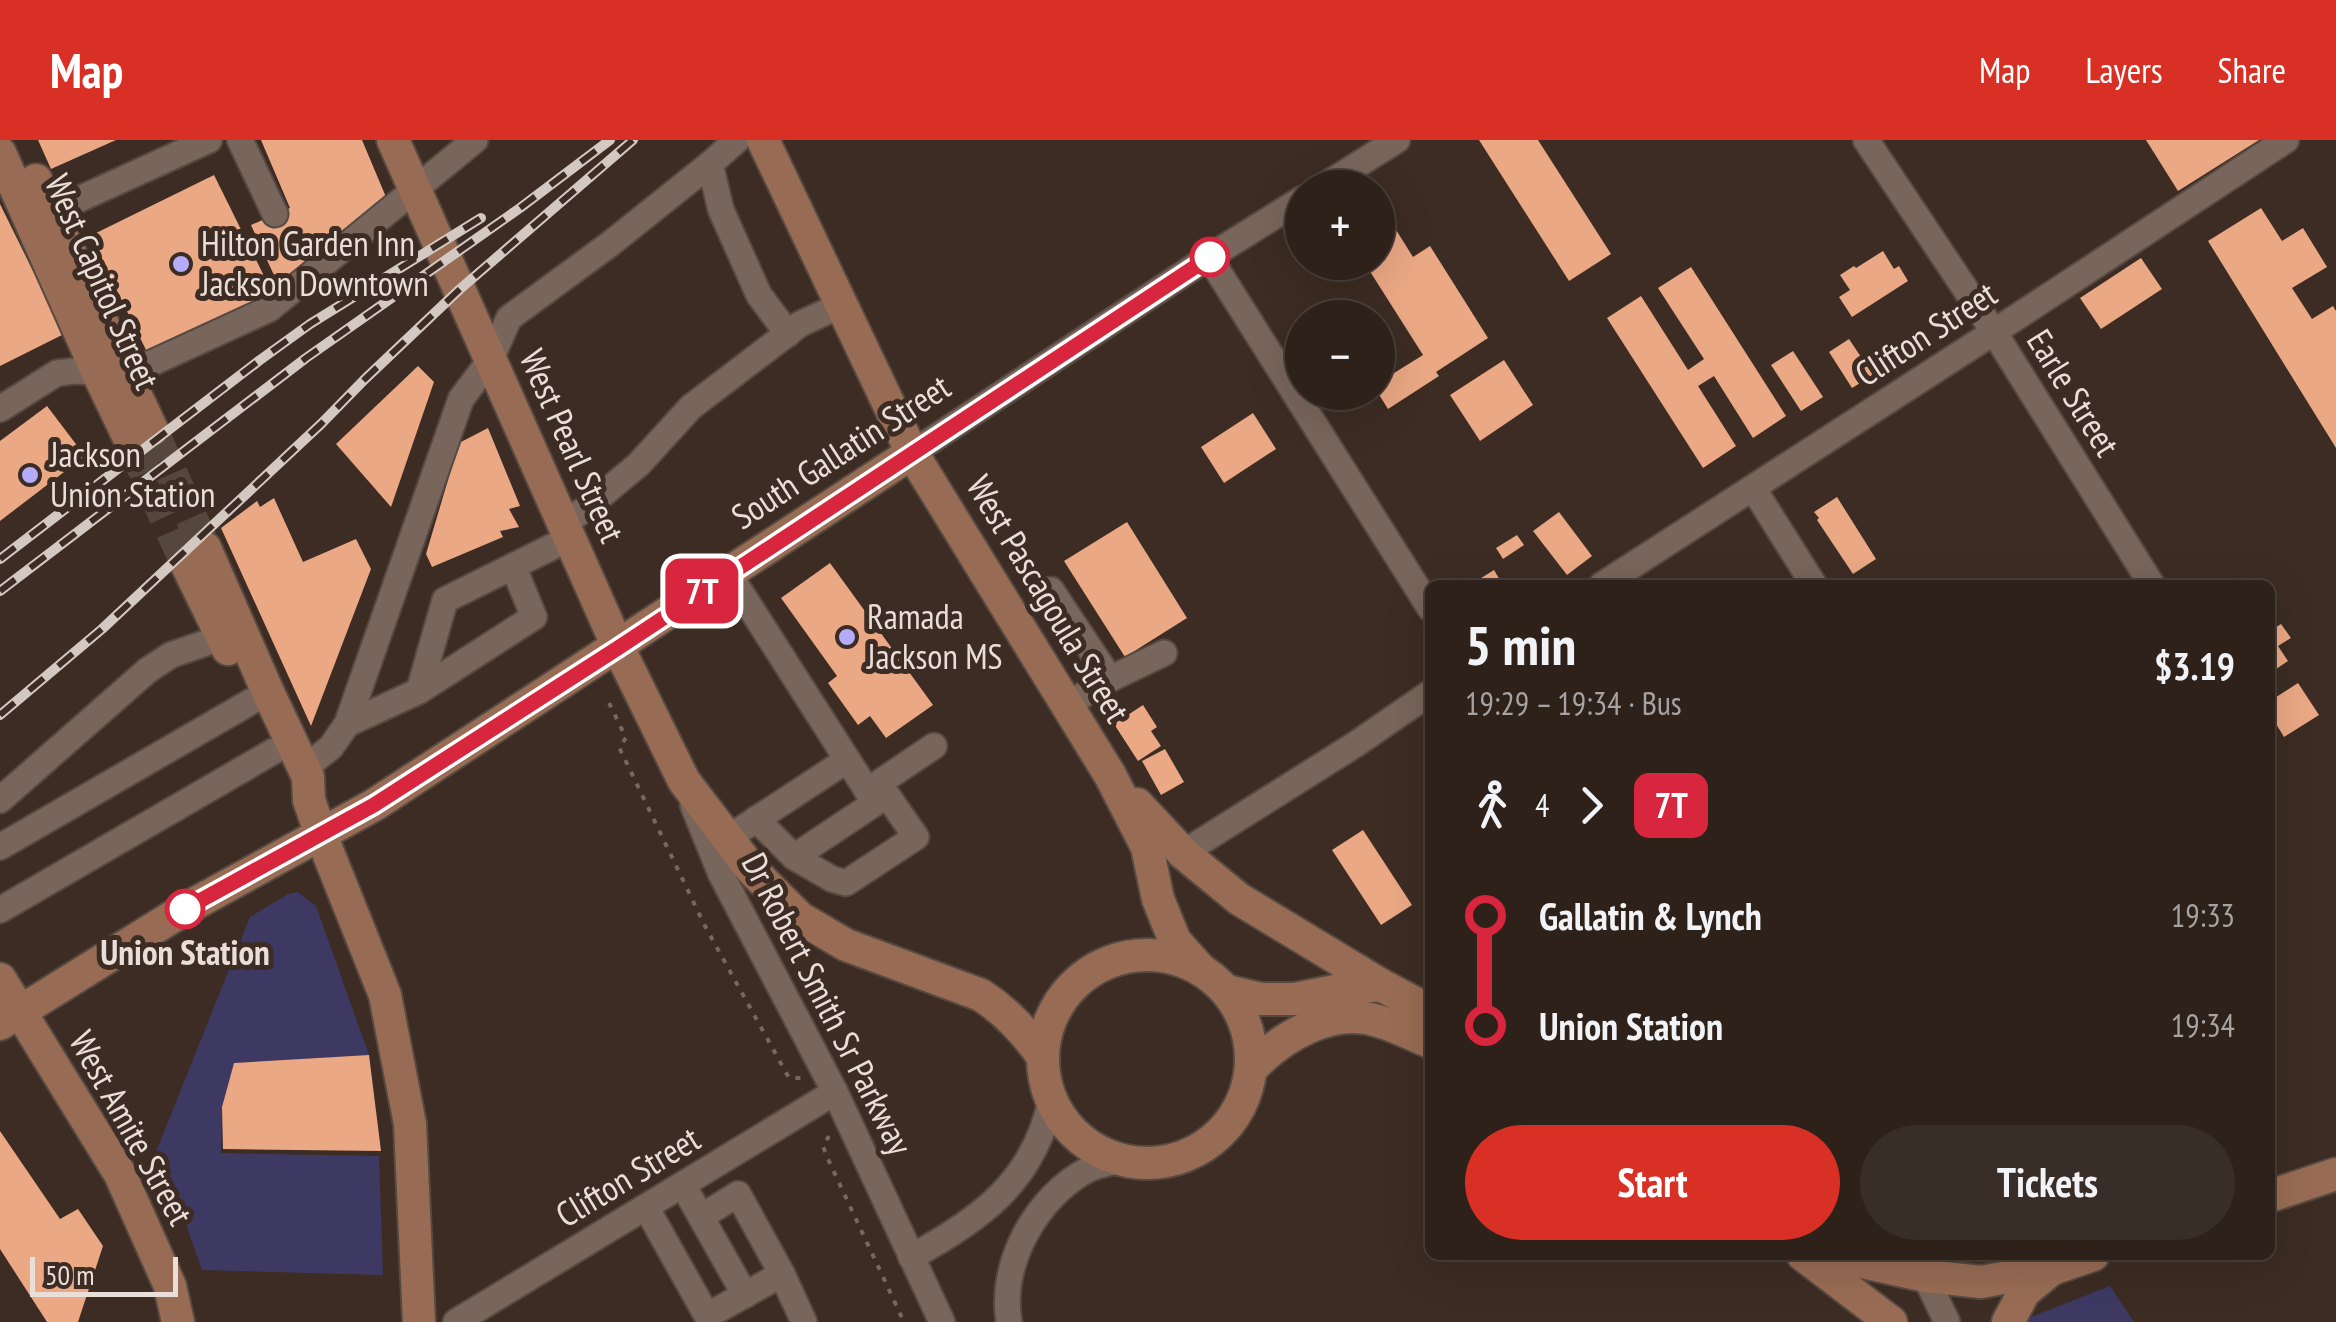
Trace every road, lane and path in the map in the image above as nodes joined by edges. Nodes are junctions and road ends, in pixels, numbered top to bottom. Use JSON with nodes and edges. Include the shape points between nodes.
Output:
{"nodes":[{"id":1,"x":18,"y":140,"type":"edge"},
{"id":2,"x":208,"y":140,"type":"edge"},
{"id":3,"x":240,"y":140,"type":"edge"},
{"id":4,"x":393,"y":140,"type":"edge"},
{"id":5,"x":476,"y":140,"type":"edge"},
{"id":6,"x":737,"y":140,"type":"edge"},
{"id":7,"x":763,"y":140,"type":"edge"},
{"id":8,"x":1396,"y":140,"type":"edge"},
{"id":9,"x":1866,"y":140,"type":"edge"},
{"id":10,"x":2286,"y":140,"type":"edge"},
{"id":11,"x":0,"y":152,"type":"edge"},
{"id":12,"x":710,"y":164,"type":"junction"},
{"id":13,"x":1349,"y":170,"type":"edge"},
{"id":14,"x":415,"y":190,"type":"junction"},
{"id":15,"x":1285,"y":210,"type":"edge"},
{"id":16,"x":51,"y":212,"type":"junction"},
{"id":17,"x":275,"y":214,"type":"dead end"},
{"id":18,"x":1210,"y":257,"type":"junction"},
{"id":19,"x":842,"y":304,"type":"junction"},
{"id":20,"x":1994,"y":332,"type":"junction"},
{"id":21,"x":788,"y":334,"type":"junction"},
{"id":22,"x":490,"y":359,"type":"junction"},
{"id":23,"x":110,"y":372,"type":"junction"},
{"id":24,"x":0,"y":409,"type":"edge"},
{"id":25,"x":142,"y":437,"type":"tunnel mouth"},
{"id":26,"x":912,"y":453,"type":"junction"},
{"id":27,"x":1752,"y":488,"type":"junction"},
{"id":28,"x":566,"y":530,"type":"junction"},
{"id":29,"x":196,"y":557,"type":"tunnel mouth"},
{"id":30,"x":513,"y":566,"type":"junction"},
{"id":31,"x":728,"y":574,"type":"junction"},
{"id":32,"x":1610,"y":580,"type":"edge"},
{"id":33,"x":1811,"y":580,"type":"edge"},
{"id":34,"x":2149,"y":580,"type":"edge"},
{"id":35,"x":1051,"y":590,"type":"dead end"},
{"id":36,"x":1425,"y":600,"type":"edge"},
{"id":37,"x":232,"y":634,"type":"junction"},
{"id":38,"x":618,"y":648,"type":"junction"},
{"id":39,"x":1164,"y":653,"type":"dead end"},
{"id":40,"x":1110,"y":679,"type":"junction"},
{"id":41,"x":419,"y":691,"type":"junction"},
{"id":42,"x":1425,"y":697,"type":"edge"},
{"id":43,"x":252,"y":700,"type":"junction"},
{"id":44,"x":608,"y":703,"type":"dead end"},
{"id":45,"x":1066,"y":705,"type":"junction"},
{"id":46,"x":347,"y":724,"type":"junction"},
{"id":47,"x":934,"y":746,"type":"dead end"},
{"id":48,"x":274,"y":750,"type":"junction"},
{"id":49,"x":847,"y":760,"type":"junction"},
{"id":50,"x":1110,"y":775,"type":"junction"},
{"id":51,"x":684,"y":781,"type":"junction"},
{"id":52,"x":307,"y":784,"type":"junction"},
{"id":53,"x":871,"y":797,"type":"junction"},
{"id":54,"x":0,"y":800,"type":"edge"},
{"id":55,"x":756,"y":820,"type":"junction"},
{"id":56,"x":321,"y":835,"type":"junction"},
{"id":57,"x":728,"y":838,"type":"junction"},
{"id":58,"x":0,"y":847,"type":"edge"},
{"id":59,"x":1183,"y":854,"type":"junction"},
{"id":60,"x":794,"y":856,"type":"junction"},
{"id":61,"x":0,"y":910,"type":"edge"},
{"id":62,"x":1201,"y":970,"type":"junction"},
{"id":63,"x":0,"y":979,"type":"edge"},
{"id":64,"x":1381,"y":985,"type":"junction"},
{"id":65,"x":1226,"y":991,"type":"junction"},
{"id":66,"x":1425,"y":1008,"type":"edge"},
{"id":67,"x":10,"y":1017,"type":"edge"},
{"id":68,"x":1425,"y":1040,"type":"edge"},
{"id":69,"x":1043,"y":1057,"type":"junction"},
{"id":70,"x":1251,"y":1069,"type":"junction"},
{"id":71,"x":801,"y":1078,"type":"dead end"},
{"id":72,"x":835,"y":1092,"type":"junction"},
{"id":73,"x":1051,"y":1100,"type":"junction"},
{"id":74,"x":829,"y":1136,"type":"dead end"},
{"id":75,"x":1119,"y":1160,"type":"junction"},
{"id":76,"x":2336,"y":1174,"type":"edge"},
{"id":77,"x":683,"y":1184,"type":"junction"},
{"id":78,"x":2275,"y":1194,"type":"edge"},
{"id":79,"x":646,"y":1207,"type":"junction"},
{"id":80,"x":701,"y":1216,"type":"junction"},
{"id":81,"x":910,"y":1258,"type":"junction"},
{"id":82,"x":1810,"y":1260,"type":"edge"},
{"id":83,"x":1857,"y":1260,"type":"edge"},
{"id":84,"x":2078,"y":1260,"type":"edge"},
{"id":85,"x":1918,"y":1265,"type":"edge"},
{"id":86,"x":2052,"y":1269,"type":"junction"},
{"id":87,"x":782,"y":1274,"type":"junction"},
{"id":88,"x":745,"y":1295,"type":"junction"},
{"id":89,"x":178,"y":1322,"type":"edge"},
{"id":90,"x":419,"y":1322,"type":"edge"},
{"id":91,"x":456,"y":1322,"type":"edge"},
{"id":92,"x":804,"y":1322,"type":"edge"},
{"id":93,"x":904,"y":1322,"type":"edge"},
{"id":94,"x":942,"y":1322,"type":"edge"},
{"id":95,"x":1009,"y":1322,"type":"edge"},
{"id":96,"x":1892,"y":1322,"type":"edge"},
{"id":97,"x":1947,"y":1322,"type":"edge"},
{"id":98,"x":1966,"y":1322,"type":"edge"},
{"id":99,"x":2008,"y":1322,"type":"edge"}],
"edges":[{"from":1,"to":16,"type":"main road","name":"West Capitol Street"},
{"from":2,"to":16,"type":"street"},
{"from":3,"to":17,"type":"street"},
{"from":4,"to":14,"type":"main road","name":"West Pearl Street"},
{"from":5,"to":14,"type":"street"},
{"from":6,"to":12,"type":"street"},
{"from":7,"to":19,"type":"main road","name":"West Pascagoula Street"},
{"from":8,"to":13,"type":"street"},
{"from":9,"to":20,"type":"street","name":"Earle Street"},
{"from":10,"to":20,"type":"street","name":"Clifton Street"},
{"from":11,"to":23,"type":"main road","name":"West Capitol Street"},
{"from":12,"to":21,"type":"street","via":[[721,210],[759,295]]},
{"from":12,"to":22,"type":"street","via":[[509,318]]},
{"from":14,"to":22,"type":"main road","name":"West Pearl Street"},
{"from":14,"to":23,"type":"street","via":[[307,270],[269,309],[165,358]]},
{"from":15,"to":18,"type":"street","name":"South Gallatin Street"},
{"from":16,"to":23,"type":"main road","name":"West Capitol Street"},
{"from":18,"to":26,"type":"street","name":"South Gallatin Street"},
{"from":18,"to":36,"type":"street"},
{"from":19,"to":21,"type":"street"},
{"from":19,"to":26,"type":"main road","name":"West Pascagoula Street"},
{"from":20,"to":27,"type":"street","name":"Clifton Street"},
{"from":20,"to":34,"type":"street","name":"Earle Street"},
{"from":21,"to":28,"type":"street","via":[[691,408]]},
{"from":22,"to":28,"type":"main road","name":"West Pearl Street"},
{"from":22,"to":46,"type":"street","via":[[461,399]]},
{"from":23,"to":24,"type":"street","via":[[57,373]]},
{"from":23,"to":25,"type":"main road","name":"West Capitol Street"},
{"from":26,"to":31,"type":"main road","name":"South Gallatin Street"},
{"from":26,"to":45,"type":"main road","name":"West Pascagoula Street"},
{"from":27,"to":32,"type":"street","name":"Clifton Street"},
{"from":27,"to":33,"type":"street"},
{"from":28,"to":30,"type":"street"},
{"from":28,"to":38,"type":"main road","name":"West Pearl Street"},
{"from":29,"to":37,"type":"main road"},
{"from":30,"to":41,"type":"street","via":[[445,600]]},
{"from":30,"to":41,"type":"street","via":[[534,618]]},
{"from":31,"to":38,"type":"main road","name":"South Gallatin Street"},
{"from":31,"to":49,"type":"street"},
{"from":35,"to":40,"type":"street"},
{"from":37,"to":43,"type":"main road"},
{"from":37,"to":52,"type":"main road","via":[[267,690]]},
{"from":37,"to":54,"type":"street","via":[[148,670]]},
{"from":38,"to":51,"type":"main road","name":"West Pearl Street"},
{"from":38,"to":56,"type":"main road","name":"South Gallatin Street"},
{"from":39,"to":40,"type":"street"},
{"from":40,"to":45,"type":"street"},
{"from":41,"to":46,"type":"street"},
{"from":42,"to":59,"type":"street"},
{"from":43,"to":48,"type":"main road"},
{"from":43,"to":58,"type":"street"},
{"from":44,"to":71,"type":"path","via":[[626,738],[619,747],[705,926],[789,1078]]},
{"from":45,"to":50,"type":"main road","name":"West Pascagoula Street"},
{"from":46,"to":52,"type":"street"},
{"from":47,"to":53,"type":"street"},
{"from":48,"to":52,"type":"main road","via":[[292,789],[297,794]]},
{"from":48,"to":61,"type":"street"},
{"from":49,"to":53,"type":"street"},
{"from":49,"to":55,"type":"street"},
{"from":50,"to":59,"type":"main road","name":"West Pascagoula Street"},
{"from":50,"to":62,"type":"main road","name":"West Pascagoula Street","via":[[1147,847],[1174,941]]},
{"from":51,"to":57,"type":"main road","name":"West Pearl Street"},
{"from":51,"to":72,"type":"street","name":"Dr Robert Smith Sr Parkway","via":[[721,874]]},
{"from":52,"to":56,"type":"main road"},
{"from":53,"to":60,"type":"street"},
{"from":53,"to":60,"type":"street","via":[[887,795],[916,837],[846,883]]},
{"from":55,"to":57,"type":"street"},
{"from":55,"to":60,"type":"street"},
{"from":56,"to":67,"type":"main road","name":"South Gallatin Street"},
{"from":56,"to":90,"type":"main road","via":[[385,995],[410,1124]]},
{"from":57,"to":69,"type":"main road","name":"West Pearl Street","via":[[800,918],[846,945],[981,995],[1024,1030]]},
{"from":59,"to":64,"type":"main road","name":"West Pascagoula Street","via":[[1239,898]]},
{"from":62,"to":65,"type":"main road"},
{"from":62,"to":69,"type":"main road","via":[[1142,954],[1102,964],[1067,992],[1052,1015]]},
{"from":63,"to":67,"type":"main road","name":"West Amite Street"},
{"from":64,"to":65,"type":"main road","via":[[1261,1000]]},
{"from":64,"to":66,"type":"main road","name":"West Pascagoula Street"},
{"from":65,"to":70,"type":"main road","via":[[1240,1011]]},
{"from":67,"to":89,"type":"main road","name":"West Amite Street","via":[[120,1174],[170,1286]]},
{"from":68,"to":70,"type":"main road","via":[[1376,1020],[1334,1020],[1294,1033]]},
{"from":69,"to":73,"type":"main road"},
{"from":70,"to":75,"type":"main road","via":[[1240,1108],[1199,1150],[1168,1162]]},
{"from":72,"to":77,"type":"street","name":"Clifton Street"},
{"from":72,"to":81,"type":"street","name":"Dr Robert Smith Sr Parkway"},
{"from":73,"to":75,"type":"main road","via":[[1087,1144]]},
{"from":73,"to":81,"type":"street","via":[[1032,1157],[1000,1196],[948,1238]]},
{"from":74,"to":93,"type":"path","via":[[826,1157]]},
{"from":75,"to":95,"type":"street","via":[[1090,1168],[1042,1207],[1012,1272]]},
{"from":76,"to":78,"type":"main road"},
{"from":77,"to":79,"type":"street","name":"Clifton Street"},
{"from":77,"to":80,"type":"street"},
{"from":79,"to":88,"type":"street","via":[[707,1316]]},
{"from":79,"to":91,"type":"street","name":"Clifton Street"},
{"from":80,"to":87,"type":"street","via":[[738,1194]]},
{"from":80,"to":88,"type":"street"},
{"from":81,"to":94,"type":"street","name":"Dr Robert Smith Sr Parkway"},
{"from":82,"to":96,"type":"main road"},
{"from":83,"to":85,"type":"main road"},
{"from":84,"to":86,"type":"main road"},
{"from":85,"to":86,"type":"main road","via":[[1980,1282]]},
{"from":85,"to":97,"type":"street"},
{"from":85,"to":98,"type":"street"},
{"from":86,"to":99,"type":"main road","via":[[2024,1292]]},
{"from":87,"to":88,"type":"street"},
{"from":87,"to":92,"type":"street"}]}
